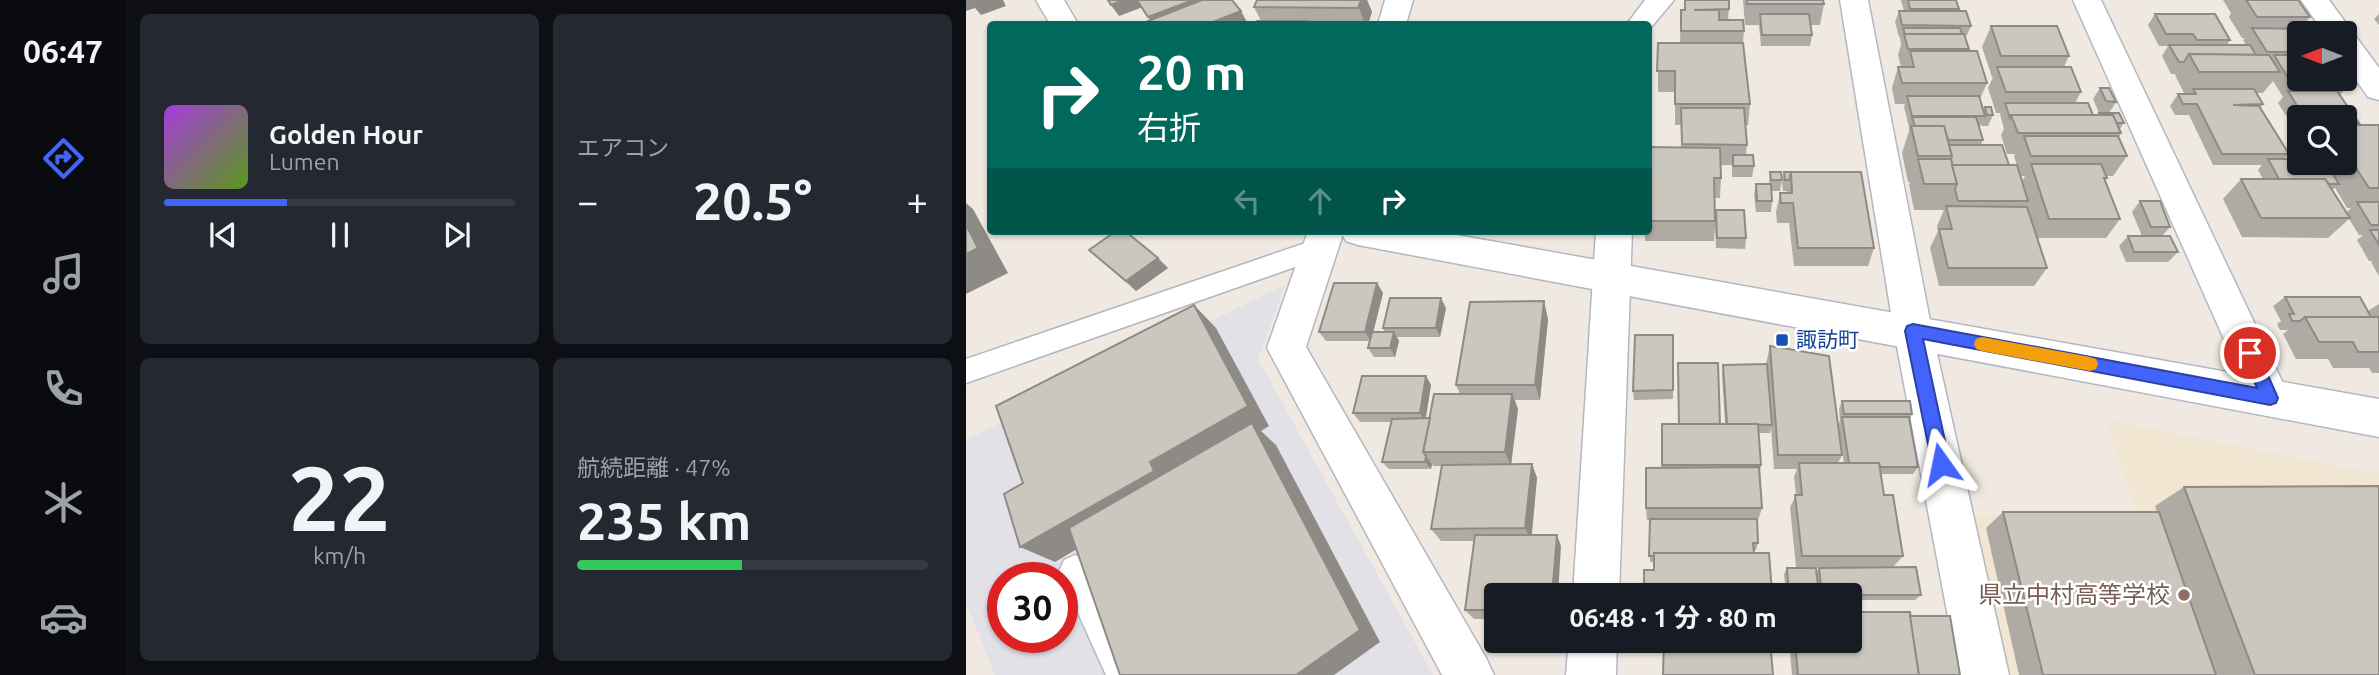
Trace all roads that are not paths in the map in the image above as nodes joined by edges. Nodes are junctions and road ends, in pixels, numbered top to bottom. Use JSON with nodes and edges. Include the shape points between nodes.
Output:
{"nodes":[{"id":1,"x":1051,"y":0,"type":"edge"},
{"id":2,"x":1399,"y":0,"type":"edge"},
{"id":3,"x":1660,"y":0,"type":"edge"},
{"id":4,"x":1854,"y":0,"type":"edge"},
{"id":5,"x":2087,"y":0,"type":"edge"},
{"id":6,"x":2315,"y":0,"type":"edge"},
{"id":7,"x":1062,"y":21,"type":"edge"},
{"id":8,"x":1393,"y":21,"type":"edge"},
{"id":9,"x":1643,"y":21,"type":"edge"},
{"id":10,"x":2330,"y":21,"type":"edge"},
{"id":11,"x":2357,"y":59,"type":"edge"},
{"id":12,"x":2379,"y":89,"type":"edge"},
{"id":13,"x":1381,"y":235,"type":"edge"},
{"id":14,"x":1614,"y":235,"type":"edge"},
{"id":15,"x":1323,"y":240,"type":"edge"},
{"id":16,"x":1612,"y":276,"type":"junction"},
{"id":17,"x":1913,"y":331,"type":"junction"},
{"id":18,"x":966,"y":371,"type":"edge"},
{"id":19,"x":2270,"y":398,"type":"junction"},
{"id":20,"x":2379,"y":418,"type":"edge"},
{"id":21,"x":1078,"y":578,"type":"edge"},
{"id":22,"x":1596,"y":583,"type":"edge"},
{"id":23,"x":1592,"y":653,"type":"edge"},
{"id":24,"x":1123,"y":675,"type":"edge"},
{"id":25,"x":1469,"y":675,"type":"edge"},
{"id":26,"x":1591,"y":675,"type":"edge"},
{"id":27,"x":1984,"y":675,"type":"edge"}],
"edges":[{"from":1,"to":7,"type":"street"},
{"from":2,"to":8,"type":"street"},
{"from":3,"to":9,"type":"street"},
{"from":4,"to":17,"type":"street"},
{"from":5,"to":19,"type":"street"},
{"from":6,"to":10,"type":"street"},
{"from":11,"to":12,"type":"street"},
{"from":13,"to":16,"type":"street"},
{"from":14,"to":16,"type":"street"},
{"from":15,"to":18,"type":"lane"},
{"from":15,"to":25,"type":"street","via":[[1286,348]]},
{"from":16,"to":17,"type":"street"},
{"from":16,"to":22,"type":"street"},
{"from":17,"to":19,"type":"street"},
{"from":17,"to":27,"type":"street"},
{"from":19,"to":20,"type":"street"},
{"from":21,"to":24,"type":"lane"},
{"from":23,"to":26,"type":"street"}]}
